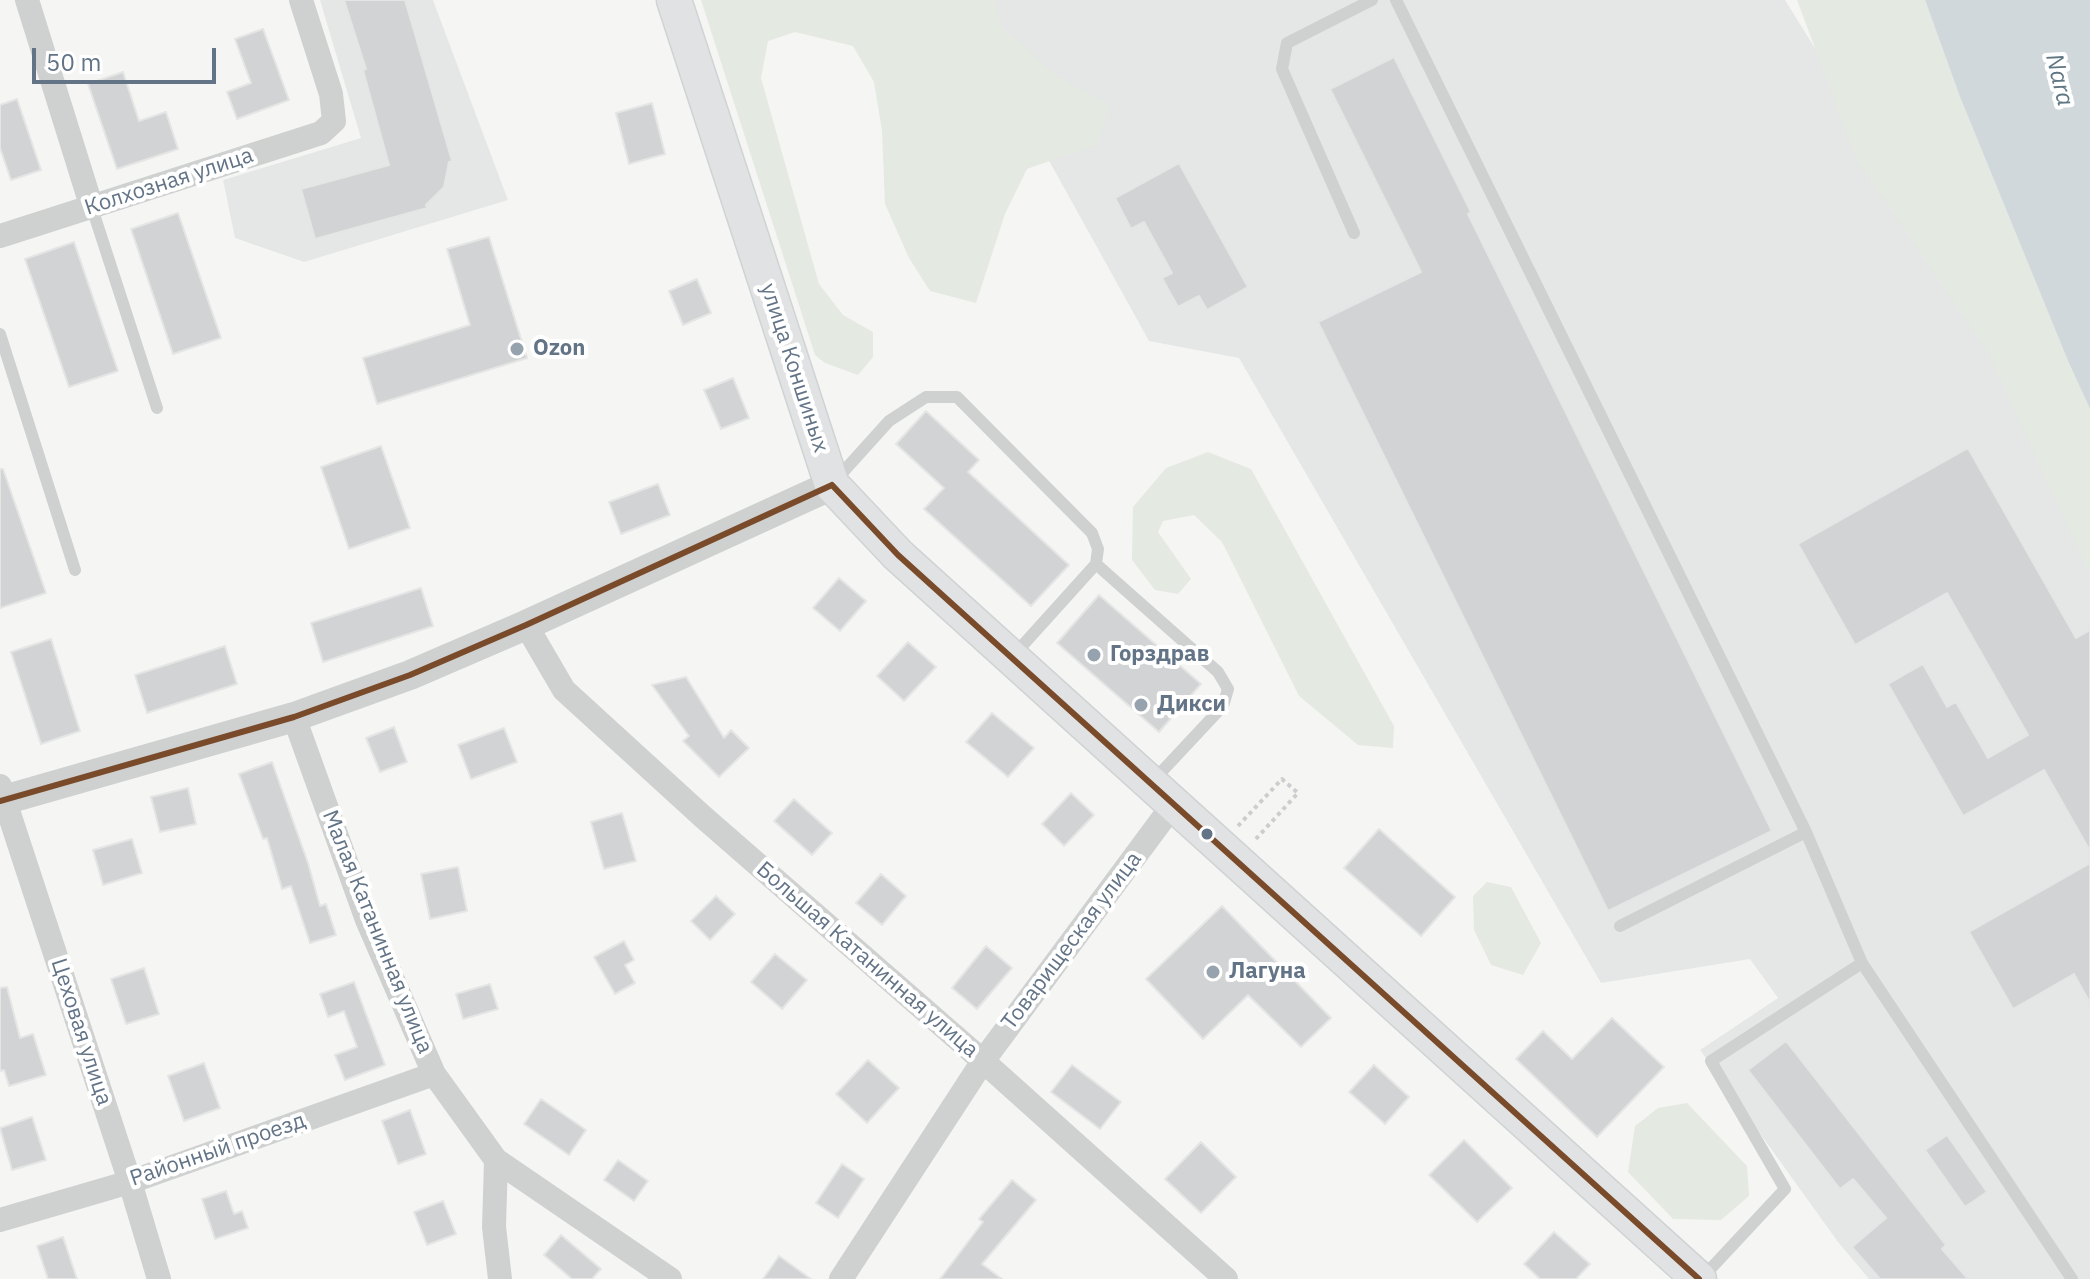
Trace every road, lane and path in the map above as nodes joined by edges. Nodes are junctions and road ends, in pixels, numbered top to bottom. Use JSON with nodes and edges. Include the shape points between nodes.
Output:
{"nodes":[{"id":1,"x":27,"y":0,"type":"edge"},
{"id":2,"x":301,"y":0,"type":"edge"},
{"id":3,"x":674,"y":0,"type":"edge"},
{"id":4,"x":1372,"y":0,"type":"edge"},
{"id":5,"x":1396,"y":0,"type":"edge"},
{"id":6,"x":92,"y":208,"type":"junction"},
{"id":7,"x":1354,"y":233,"type":"dead end"},
{"id":8,"x":0,"y":236,"type":"edge"},
{"id":9,"x":0,"y":334,"type":"edge"},
{"id":10,"x":157,"y":408,"type":"dead end"},
{"id":11,"x":832,"y":485,"type":"junction"},
{"id":12,"x":1096,"y":564,"type":"junction"},
{"id":13,"x":75,"y":570,"type":"dead end"},
{"id":14,"x":526,"y":625,"type":"junction"},
{"id":15,"x":1012,"y":658,"type":"junction"},
{"id":16,"x":294,"y":717,"type":"junction"},
{"id":17,"x":1162,"y":794,"type":"junction"},
{"id":18,"x":1,"y":795,"type":"edge"},
{"id":19,"x":1236,"y":827,"type":"dead end"},
{"id":20,"x":1806,"y":832,"type":"junction"},
{"id":21,"x":1253,"y":842,"type":"dead end"},
{"id":22,"x":1620,"y":926,"type":"dead end"},
{"id":23,"x":1862,"y":963,"type":"junction"},
{"id":24,"x":983,"y":1061,"type":"junction"},
{"id":25,"x":434,"y":1074,"type":"junction"},
{"id":26,"x":496,"y":1160,"type":"junction"},
{"id":27,"x":130,"y":1182,"type":"junction"},
{"id":28,"x":0,"y":1220,"type":"edge"},
{"id":29,"x":159,"y":1279,"type":"edge"},
{"id":30,"x":500,"y":1279,"type":"edge"},
{"id":31,"x":670,"y":1279,"type":"edge"},
{"id":32,"x":841,"y":1279,"type":"edge"},
{"id":33,"x":1226,"y":1279,"type":"edge"},
{"id":34,"x":1700,"y":1279,"type":"edge"},
{"id":35,"x":2072,"y":1279,"type":"edge"}],
"edges":[{"from":1,"to":6,"type":"street"},
{"from":2,"to":6,"type":"street","name":"Колхозная улица","via":[[331,94],[334,121],[321,133]]},
{"from":3,"to":11,"type":"main road","name":"улица Коншиных"},
{"from":4,"to":7,"type":"lane","via":[[1287,43],[1282,69]]},
{"from":5,"to":20,"type":"lane"},
{"from":6,"to":8,"type":"street","name":"Колхозная улица"},
{"from":6,"to":10,"type":"lane"},
{"from":9,"to":13,"type":"lane"},
{"from":11,"to":12,"type":"lane","via":[[889,421],[926,397],[957,397],[1092,533]]},
{"from":11,"to":14,"type":"street"},
{"from":11,"to":15,"type":"main road","name":"улица Коншиных","via":[[898,555]]},
{"from":12,"to":15,"type":"lane"},
{"from":12,"to":17,"type":"lane","via":[[1218,672],[1228,689],[1223,706]]},
{"from":14,"to":16,"type":"street"},
{"from":14,"to":24,"type":"street","name":"Большая Катанинная улица","via":[[564,690]]},
{"from":15,"to":17,"type":"main road","name":"улица Коншиных"},
{"from":16,"to":18,"type":"street"},
{"from":16,"to":25,"type":"street","name":"Малая Катанинная улица","via":[[367,920]]},
{"from":17,"to":24,"type":"street","name":"Товарищеская улица"},
{"from":17,"to":34,"type":"main road","name":"улица Коншиных"},
{"from":18,"to":27,"type":"street","name":"Цеховая улица"},
{"from":19,"to":21,"type":"path","via":[[1282,779],[1298,793]]},
{"from":20,"to":22,"type":"lane"},
{"from":20,"to":23,"type":"lane"},
{"from":23,"to":34,"type":"lane","via":[[1711,1061],[1785,1189]]},
{"from":23,"to":35,"type":"lane"},
{"from":24,"to":32,"type":"street","name":"Товарищеская улица"},
{"from":24,"to":33,"type":"street","name":"Большая Катанинная улица"},
{"from":25,"to":26,"type":"street","name":"Малая Катанинная улица"},
{"from":25,"to":27,"type":"street","name":"Районный проезд"},
{"from":26,"to":30,"type":"street","via":[[494,1227]]},
{"from":26,"to":31,"type":"street","name":"Малая Катанинная улица"},
{"from":27,"to":28,"type":"street","name":"Районный проезд"},
{"from":27,"to":29,"type":"street","name":"Цеховая улица"}]}
